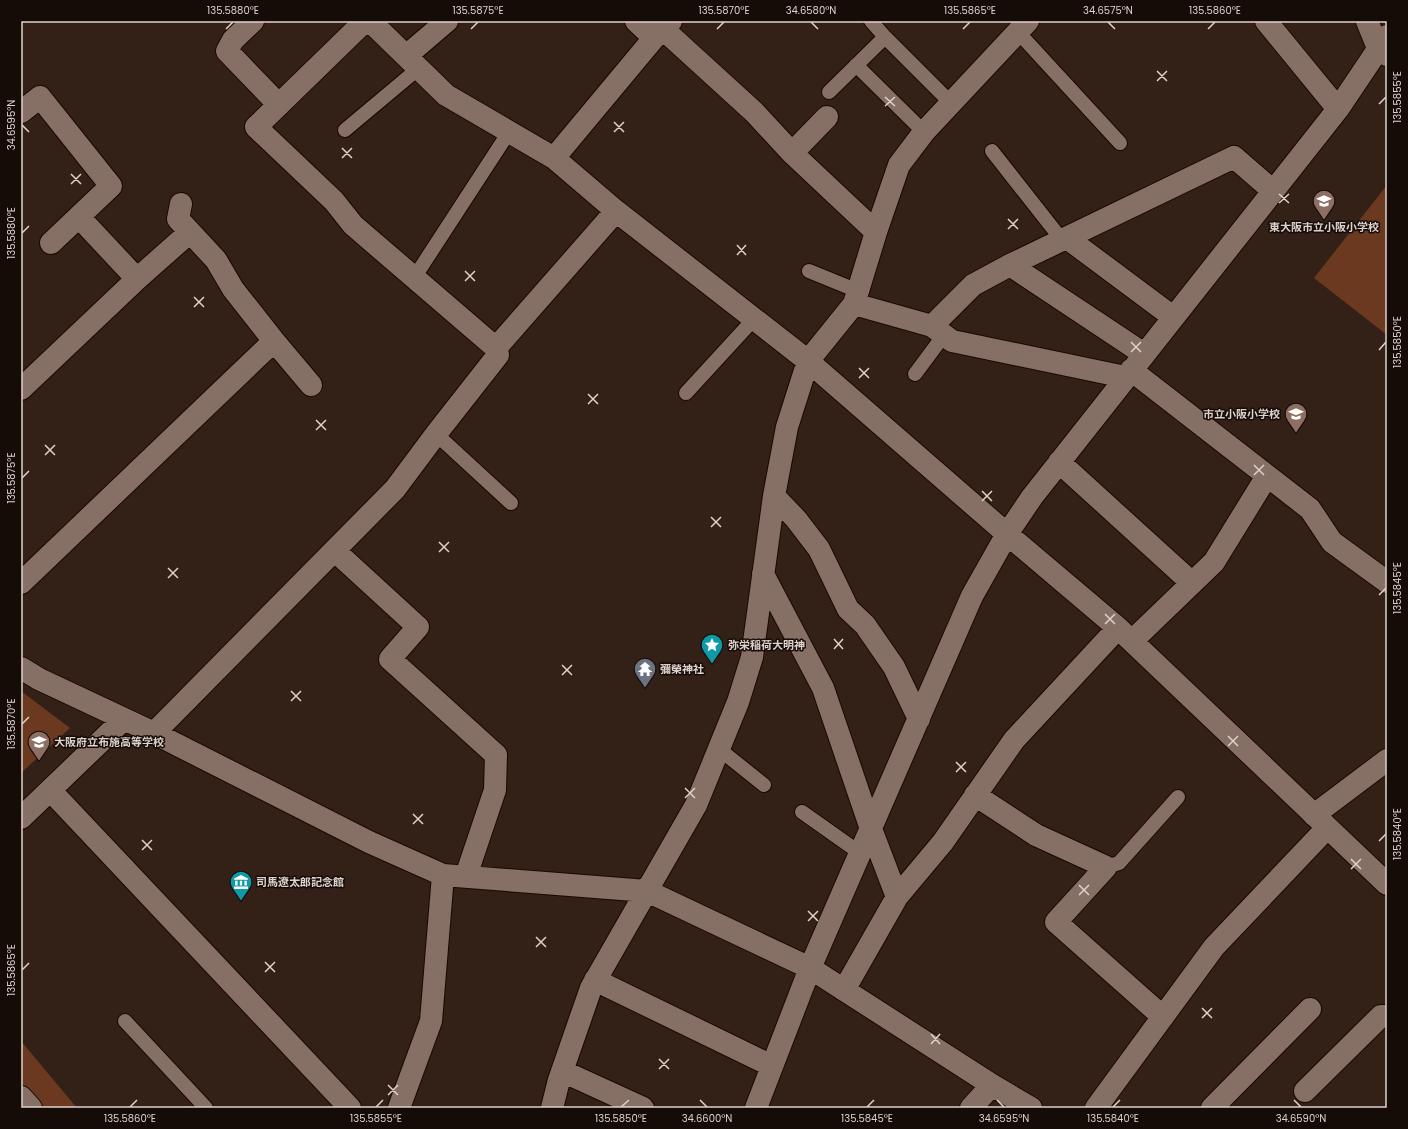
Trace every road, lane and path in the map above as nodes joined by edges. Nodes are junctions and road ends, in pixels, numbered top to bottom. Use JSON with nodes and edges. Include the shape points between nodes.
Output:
{"nodes":[{"id":1,"x":365,"y":21,"type":"edge"},
{"id":2,"x":370,"y":21,"type":"edge"},
{"id":3,"x":447,"y":21,"type":"edge"},
{"id":4,"x":636,"y":21,"type":"edge"},
{"id":5,"x":871,"y":21,"type":"edge"},
{"id":6,"x":1266,"y":21,"type":"edge"},
{"id":7,"x":1367,"y":21,"type":"edge"},
{"id":8,"x":241,"y":25,"type":"edge"},
{"id":9,"x":1022,"y":26,"type":"edge"},
{"id":10,"x":662,"y":30,"type":"edge"},
{"id":11,"x":885,"y":37,"type":"junction"},
{"id":12,"x":1384,"y":46,"type":"edge"},
{"id":13,"x":412,"y":62,"type":"junction"},
{"id":14,"x":856,"y":65,"type":"junction"},
{"id":15,"x":829,"y":92,"type":"dead end"},
{"id":16,"x":951,"y":103,"type":"junction"},
{"id":17,"x":279,"y":105,"type":"junction"},
{"id":18,"x":1338,"y":109,"type":"junction"},
{"id":19,"x":21,"y":112,"type":"edge"},
{"id":20,"x":827,"y":117,"type":"dead end"},
{"id":21,"x":345,"y":130,"type":"dead end"},
{"id":22,"x":509,"y":132,"type":"junction"},
{"id":23,"x":924,"y":132,"type":"junction"},
{"id":24,"x":1120,"y":143,"type":"dead end"},
{"id":25,"x":992,"y":151,"type":"dead end"},
{"id":26,"x":792,"y":153,"type":"junction"},
{"id":27,"x":554,"y":158,"type":"junction"},
{"id":28,"x":1273,"y":191,"type":"junction"},
{"id":29,"x":181,"y":204,"type":"dead end"},
{"id":30,"x":616,"y":211,"type":"junction"},
{"id":31,"x":79,"y":217,"type":"junction"},
{"id":32,"x":190,"y":232,"type":"junction"},
{"id":33,"x":876,"y":232,"type":"junction"},
{"id":34,"x":1064,"y":239,"type":"junction"},
{"id":35,"x":51,"y":244,"type":"dead end"},
{"id":36,"x":1010,"y":265,"type":"junction"},
{"id":37,"x":809,"y":271,"type":"dead end"},
{"id":38,"x":414,"y":278,"type":"junction"},
{"id":39,"x":137,"y":279,"type":"junction"},
{"id":40,"x":856,"y":298,"type":"junction"},
{"id":41,"x":1173,"y":317,"type":"junction"},
{"id":42,"x":754,"y":319,"type":"junction"},
{"id":43,"x":938,"y":331,"type":"junction"},
{"id":44,"x":274,"y":341,"type":"junction"},
{"id":45,"x":496,"y":348,"type":"junction"},
{"id":46,"x":808,"y":361,"type":"junction"},
{"id":47,"x":1133,"y":367,"type":"junction"},
{"id":48,"x":915,"y":374,"type":"dead end"},
{"id":49,"x":311,"y":385,"type":"dead end"},
{"id":50,"x":21,"y":389,"type":"edge"},
{"id":51,"x":686,"y":393,"type":"dead end"},
{"id":52,"x":436,"y":434,"type":"junction"},
{"id":53,"x":1059,"y":462,"type":"junction"},
{"id":54,"x":1267,"y":476,"type":"junction"},
{"id":55,"x":774,"y":496,"type":"junction"},
{"id":56,"x":511,"y":503,"type":"dead end"},
{"id":57,"x":1007,"y":534,"type":"junction"},
{"id":58,"x":335,"y":550,"type":"junction"},
{"id":59,"x":763,"y":574,"type":"junction"},
{"id":60,"x":1387,"y":582,"type":"edge"},
{"id":61,"x":21,"y":583,"type":"edge"},
{"id":62,"x":1192,"y":583,"type":"junction"},
{"id":63,"x":1125,"y":635,"type":"junction"},
{"id":64,"x":21,"y":668,"type":"edge"},
{"id":65,"x":124,"y":719,"type":"junction"},
{"id":66,"x":919,"y":719,"type":"junction"},
{"id":67,"x":154,"y":733,"type":"junction"},
{"id":68,"x":719,"y":749,"type":"junction"},
{"id":69,"x":1387,"y":760,"type":"edge"},
{"id":70,"x":764,"y":785,"type":"dead end"},
{"id":71,"x":50,"y":790,"type":"junction"},
{"id":72,"x":975,"y":795,"type":"junction"},
{"id":73,"x":1178,"y":797,"type":"dead end"},
{"id":74,"x":802,"y":812,"type":"dead end"},
{"id":75,"x":21,"y":818,"type":"edge"},
{"id":76,"x":1320,"y":822,"type":"junction"},
{"id":77,"x":871,"y":829,"type":"junction"},
{"id":78,"x":860,"y":853,"type":"junction"},
{"id":79,"x":1106,"y":868,"type":"junction"},
{"id":80,"x":443,"y":875,"type":"junction"},
{"id":81,"x":466,"y":876,"type":"junction"},
{"id":82,"x":1387,"y":884,"type":"edge"},
{"id":83,"x":647,"y":891,"type":"junction"},
{"id":84,"x":897,"y":896,"type":"junction"},
{"id":85,"x":810,"y":968,"type":"junction"},
{"id":86,"x":595,"y":980,"type":"junction"},
{"id":87,"x":844,"y":990,"type":"junction"},
{"id":88,"x":1310,"y":1009,"type":"dead end"},
{"id":89,"x":1387,"y":1016,"type":"edge"},
{"id":90,"x":1163,"y":1017,"type":"junction"},
{"id":91,"x":125,"y":1021,"type":"dead end"},
{"id":92,"x":772,"y":1066,"type":"junction"},
{"id":93,"x":562,"y":1071,"type":"junction"},
{"id":94,"x":992,"y":1085,"type":"junction"},
{"id":95,"x":1305,"y":1091,"type":"dead end"},
{"id":96,"x":21,"y":1097,"type":"edge"},
{"id":97,"x":31,"y":1108,"type":"edge"},
{"id":98,"x":206,"y":1108,"type":"edge"},
{"id":99,"x":350,"y":1108,"type":"edge"},
{"id":100,"x":399,"y":1108,"type":"edge"},
{"id":101,"x":552,"y":1108,"type":"edge"},
{"id":102,"x":643,"y":1108,"type":"edge"},
{"id":103,"x":756,"y":1108,"type":"edge"},
{"id":104,"x":971,"y":1108,"type":"edge"},
{"id":105,"x":1032,"y":1108,"type":"edge"},
{"id":106,"x":1096,"y":1108,"type":"edge"},
{"id":107,"x":1212,"y":1108,"type":"edge"}],
"edges":[{"from":1,"to":17,"type":"street"},
{"from":2,"to":13,"type":"street"},
{"from":3,"to":13,"type":"street"},
{"from":4,"to":10,"type":"street"},
{"from":5,"to":11,"type":"lane"},
{"from":6,"to":18,"type":"street"},
{"from":7,"to":12,"type":"street"},
{"from":8,"to":17,"type":"street","via":[[227,51]]},
{"from":9,"to":16,"type":"street"},
{"from":9,"to":24,"type":"lane"},
{"from":10,"to":26,"type":"street","via":[[754,112]]},
{"from":10,"to":27,"type":"street"},
{"from":11,"to":14,"type":"lane"},
{"from":11,"to":16,"type":"lane"},
{"from":12,"to":18,"type":"street"},
{"from":13,"to":21,"type":"lane"},
{"from":13,"to":22,"type":"street","via":[[446,95]]},
{"from":14,"to":15,"type":"lane"},
{"from":14,"to":23,"type":"lane"},
{"from":16,"to":23,"type":"street"},
{"from":17,"to":38,"type":"street","via":[[256,127],[334,202],[353,225]]},
{"from":18,"to":28,"type":"street"},
{"from":19,"to":31,"type":"street","via":[[40,97],[111,186]]},
{"from":20,"to":26,"type":"street"},
{"from":22,"to":27,"type":"street"},
{"from":22,"to":38,"type":"lane"},
{"from":23,"to":33,"type":"street","via":[[899,165]]},
{"from":25,"to":34,"type":"lane"},
{"from":26,"to":33,"type":"street"},
{"from":27,"to":30,"type":"street"},
{"from":28,"to":34,"type":"street","via":[[1234,157]]},
{"from":28,"to":41,"type":"street"},
{"from":29,"to":32,"type":"street","via":[[178,219]]},
{"from":30,"to":42,"type":"street"},
{"from":30,"to":45,"type":"street"},
{"from":31,"to":35,"type":"street"},
{"from":31,"to":39,"type":"street"},
{"from":32,"to":39,"type":"street"},
{"from":32,"to":44,"type":"street","via":[[216,260],[233,288]]},
{"from":33,"to":40,"type":"street"},
{"from":34,"to":36,"type":"street"},
{"from":34,"to":41,"type":"street"},
{"from":36,"to":43,"type":"street","via":[[973,285]]},
{"from":36,"to":47,"type":"street"},
{"from":37,"to":40,"type":"lane"},
{"from":38,"to":45,"type":"street"},
{"from":39,"to":50,"type":"street"},
{"from":40,"to":43,"type":"street"},
{"from":40,"to":46,"type":"street"},
{"from":41,"to":47,"type":"street"},
{"from":42,"to":46,"type":"street"},
{"from":42,"to":51,"type":"lane"},
{"from":43,"to":47,"type":"street","via":[[952,341]]},
{"from":43,"to":48,"type":"lane"},
{"from":44,"to":49,"type":"street"},
{"from":44,"to":61,"type":"street"},
{"from":45,"to":52,"type":"street","via":[[498,355]]},
{"from":46,"to":55,"type":"street","via":[[787,427]]},
{"from":46,"to":57,"type":"street"},
{"from":47,"to":53,"type":"street"},
{"from":47,"to":54,"type":"street"},
{"from":52,"to":56,"type":"lane"},
{"from":52,"to":58,"type":"street","via":[[396,489]]},
{"from":53,"to":57,"type":"street"},
{"from":53,"to":62,"type":"street"},
{"from":54,"to":60,"type":"street","via":[[1310,509],[1332,542]]},
{"from":54,"to":62,"type":"street","via":[[1214,562]]},
{"from":55,"to":59,"type":"street"},
{"from":55,"to":66,"type":"street","via":[[819,549],[848,609],[864,625],[894,667]]},
{"from":57,"to":63,"type":"street"},
{"from":57,"to":66,"type":"street","via":[[972,596]]},
{"from":58,"to":67,"type":"street"},
{"from":58,"to":81,"type":"street","via":[[418,627],[390,659],[496,755],[495,790]]},
{"from":59,"to":68,"type":"street","via":[[752,657],[738,702]]},
{"from":59,"to":77,"type":"street","via":[[823,688]]},
{"from":62,"to":63,"type":"street"},
{"from":63,"to":72,"type":"street","via":[[1014,740]]},
{"from":63,"to":76,"type":"street"},
{"from":64,"to":65,"type":"street"},
{"from":65,"to":67,"type":"street"},
{"from":65,"to":71,"type":"street"},
{"from":66,"to":77,"type":"street"},
{"from":67,"to":80,"type":"street","via":[[369,842]]},
{"from":68,"to":70,"type":"lane"},
{"from":68,"to":83,"type":"street","via":[[696,805]]},
{"from":69,"to":76,"type":"street"},
{"from":71,"to":75,"type":"street"},
{"from":71,"to":99,"type":"street"},
{"from":72,"to":79,"type":"street","via":[[1036,835]]},
{"from":72,"to":84,"type":"street","via":[[943,842]]},
{"from":73,"to":79,"type":"lane","via":[[1119,863]]},
{"from":74,"to":78,"type":"lane"},
{"from":76,"to":82,"type":"street"},
{"from":76,"to":90,"type":"street","via":[[1214,947]]},
{"from":77,"to":78,"type":"street"},
{"from":77,"to":84,"type":"street"},
{"from":78,"to":85,"type":"street"},
{"from":79,"to":90,"type":"street","via":[[1056,922]]},
{"from":80,"to":81,"type":"street"},
{"from":80,"to":100,"type":"street","via":[[431,1021]]},
{"from":81,"to":83,"type":"street"},
{"from":83,"to":85,"type":"street"},
{"from":83,"to":86,"type":"street"},
{"from":84,"to":87,"type":"street"},
{"from":85,"to":87,"type":"street"},
{"from":85,"to":92,"type":"street"},
{"from":86,"to":92,"type":"street"},
{"from":86,"to":93,"type":"street"},
{"from":87,"to":94,"type":"street"},
{"from":88,"to":107,"type":"street"},
{"from":89,"to":95,"type":"street","via":[[1381,1016]]},
{"from":90,"to":106,"type":"street"},
{"from":91,"to":98,"type":"lane"},
{"from":92,"to":103,"type":"street"},
{"from":93,"to":101,"type":"street"},
{"from":93,"to":102,"type":"street"},
{"from":94,"to":104,"type":"street"},
{"from":94,"to":105,"type":"street"},
{"from":96,"to":97,"type":"street"}]}
